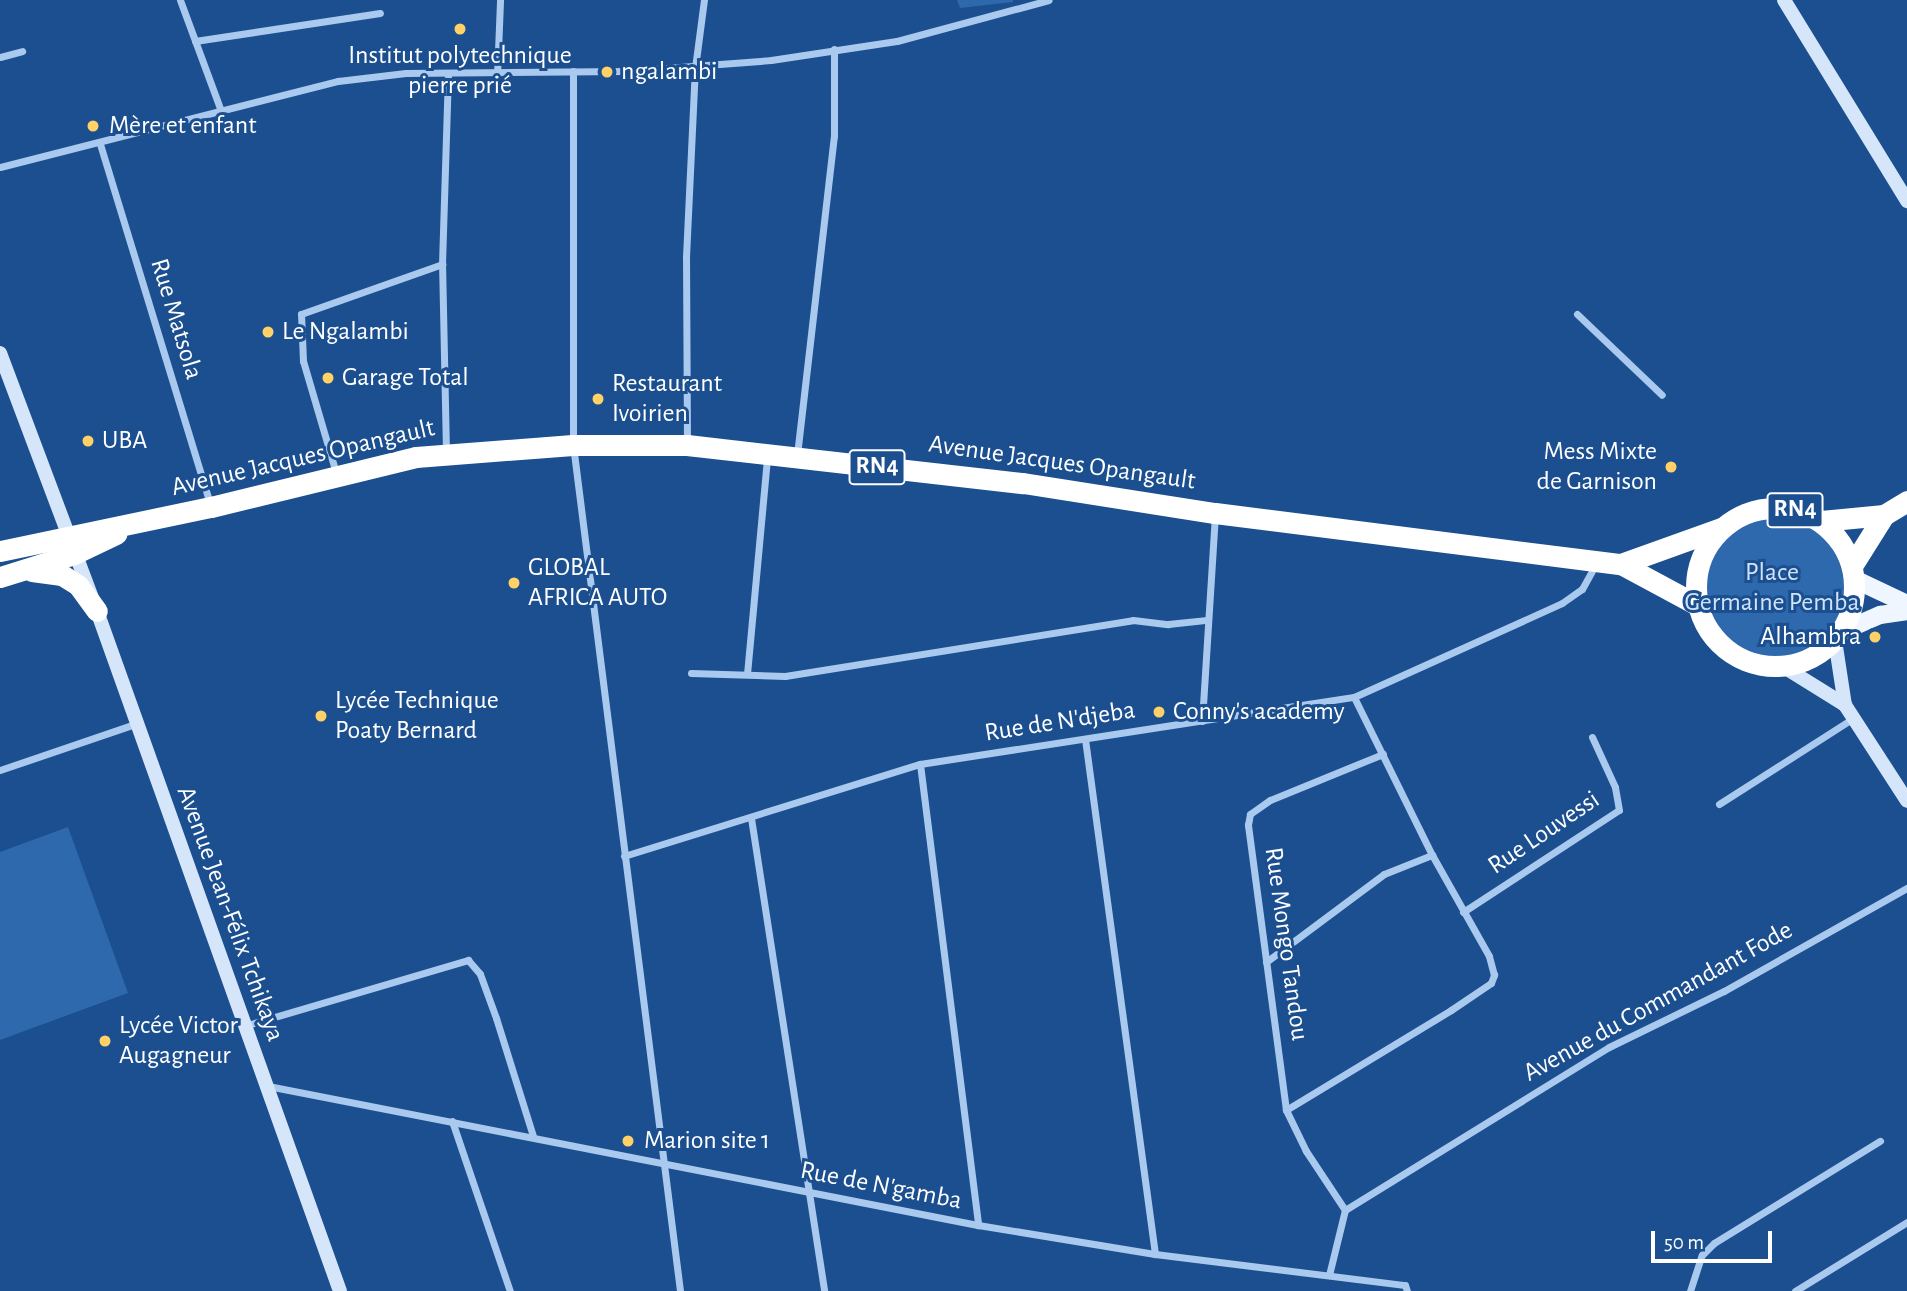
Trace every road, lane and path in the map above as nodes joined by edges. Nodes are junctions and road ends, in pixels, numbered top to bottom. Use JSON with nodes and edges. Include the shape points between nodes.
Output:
{"nodes":[{"id":1,"x":180,"y":0,"type":"edge"},
{"id":2,"x":500,"y":0,"type":"edge"},
{"id":3,"x":704,"y":0,"type":"edge"},
{"id":4,"x":1049,"y":0,"type":"edge"},
{"id":5,"x":1784,"y":0,"type":"edge"},
{"id":6,"x":380,"y":13,"type":"dead end"},
{"id":7,"x":195,"y":41,"type":"junction"},
{"id":8,"x":834,"y":49,"type":"junction"},
{"id":9,"x":22,"y":51,"type":"dead end"},
{"id":10,"x":0,"y":57,"type":"edge"},
{"id":11,"x":695,"y":68,"type":"junction"},
{"id":12,"x":573,"y":71,"type":"junction"},
{"id":13,"x":448,"y":75,"type":"junction"},
{"id":14,"x":497,"y":76,"type":"junction"},
{"id":15,"x":221,"y":111,"type":"junction"},
{"id":16,"x":100,"y":144,"type":"junction"},
{"id":17,"x":0,"y":167,"type":"edge"},
{"id":18,"x":1907,"y":201,"type":"edge"},
{"id":19,"x":442,"y":264,"type":"junction"},
{"id":20,"x":1577,"y":314,"type":"dead end"},
{"id":21,"x":0,"y":353,"type":"edge"},
{"id":22,"x":1662,"y":395,"type":"dead end"},
{"id":23,"x":573,"y":445,"type":"junction"},
{"id":24,"x":687,"y":445,"type":"junction"},
{"id":25,"x":446,"y":453,"type":"junction"},
{"id":26,"x":768,"y":454,"type":"junction"},
{"id":27,"x":796,"y":460,"type":"junction"},
{"id":28,"x":337,"y":477,"type":"junction"},
{"id":29,"x":1907,"y":501,"type":"edge"},
{"id":30,"x":211,"y":507,"type":"junction"},
{"id":31,"x":1215,"y":513,"type":"junction"},
{"id":32,"x":1884,"y":515,"type":"junction"},
{"id":33,"x":1821,"y":521,"type":"junction"},
{"id":34,"x":1721,"y":528,"type":"junction"},
{"id":35,"x":71,"y":544,"type":"junction"},
{"id":36,"x":0,"y":551,"type":"edge"},
{"id":37,"x":1598,"y":561,"type":"junction"},
{"id":38,"x":1621,"y":564,"type":"junction"},
{"id":39,"x":1853,"y":572,"type":"junction"},
{"id":40,"x":10,"y":574,"type":"edge"},
{"id":41,"x":1907,"y":604,"type":"edge"},
{"id":42,"x":1698,"y":605,"type":"junction"},
{"id":43,"x":97,"y":611,"type":"junction"},
{"id":44,"x":1907,"y":611,"type":"edge"},
{"id":45,"x":1205,"y":620,"type":"junction"},
{"id":46,"x":1838,"y":636,"type":"junction"},
{"id":47,"x":1784,"y":667,"type":"junction"},
{"id":48,"x":691,"y":673,"type":"dead end"},
{"id":49,"x":747,"y":674,"type":"junction"},
{"id":50,"x":1354,"y":697,"type":"junction"},
{"id":51,"x":1846,"y":705,"type":"junction"},
{"id":52,"x":1852,"y":719,"type":"junction"},
{"id":53,"x":1202,"y":721,"type":"junction"},
{"id":54,"x":135,"y":724,"type":"junction"},
{"id":55,"x":1592,"y":737,"type":"dead end"},
{"id":56,"x":1085,"y":739,"type":"junction"},
{"id":57,"x":1383,"y":754,"type":"junction"},
{"id":58,"x":920,"y":764,"type":"junction"},
{"id":59,"x":0,"y":770,"type":"edge"},
{"id":60,"x":1907,"y":801,"type":"edge"},
{"id":61,"x":1719,"y":804,"type":"dead end"},
{"id":62,"x":751,"y":818,"type":"junction"},
{"id":63,"x":1432,"y":855,"type":"junction"},
{"id":64,"x":624,"y":856,"type":"junction"},
{"id":65,"x":1907,"y":888,"type":"edge"},
{"id":66,"x":1463,"y":912,"type":"junction"},
{"id":67,"x":1266,"y":962,"type":"junction"},
{"id":68,"x":244,"y":1026,"type":"junction"},
{"id":69,"x":266,"y":1085,"type":"junction"},
{"id":70,"x":1286,"y":1110,"type":"junction"},
{"id":71,"x":452,"y":1121,"type":"junction"},
{"id":72,"x":533,"y":1136,"type":"junction"},
{"id":73,"x":1880,"y":1141,"type":"dead end"},
{"id":74,"x":663,"y":1164,"type":"junction"},
{"id":75,"x":810,"y":1195,"type":"junction"},
{"id":76,"x":1345,"y":1210,"type":"junction"},
{"id":77,"x":1907,"y":1222,"type":"edge"},
{"id":78,"x":978,"y":1225,"type":"junction"},
{"id":79,"x":1155,"y":1254,"type":"junction"},
{"id":80,"x":1329,"y":1275,"type":"junction"},
{"id":81,"x":340,"y":1291,"type":"edge"},
{"id":82,"x":510,"y":1291,"type":"edge"},
{"id":83,"x":680,"y":1291,"type":"edge"},
{"id":84,"x":824,"y":1291,"type":"edge"},
{"id":85,"x":1407,"y":1291,"type":"edge"},
{"id":86,"x":1690,"y":1291,"type":"edge"},
{"id":87,"x":1796,"y":1291,"type":"edge"}],
"edges":[{"from":1,"to":7,"type":"street"},
{"from":2,"to":14,"type":"street"},
{"from":3,"to":11,"type":"street"},
{"from":4,"to":8,"type":"street","via":[[897,41]]},
{"from":5,"to":18,"type":"street"},
{"from":6,"to":7,"type":"street"},
{"from":7,"to":15,"type":"street"},
{"from":8,"to":11,"type":"street"},
{"from":8,"to":27,"type":"street","via":[[834,136]]},
{"from":9,"to":10,"type":"street"},
{"from":11,"to":12,"type":"street"},
{"from":11,"to":24,"type":"street","via":[[687,257]]},
{"from":12,"to":14,"type":"street"},
{"from":12,"to":23,"type":"street"},
{"from":13,"to":14,"type":"street"},
{"from":13,"to":15,"type":"street","via":[[406,73],[338,81]]},
{"from":13,"to":19,"type":"street"},
{"from":15,"to":16,"type":"street"},
{"from":16,"to":17,"type":"street"},
{"from":16,"to":30,"type":"street","name":"Rue Matsola"},
{"from":19,"to":25,"type":"street"},
{"from":19,"to":28,"type":"street","via":[[301,314],[303,361]]},
{"from":20,"to":22,"type":"street"},
{"from":21,"to":35,"type":"street","name":"Avenue Jean-Félix Tchikaya"},
{"from":23,"to":24,"type":"highway","name":"Avenue Jacques Opangault","number":"RN4"},
{"from":23,"to":25,"type":"highway","name":"Avenue Jacques Opangault","number":"RN4"},
{"from":23,"to":64,"type":"street"},
{"from":24,"to":26,"type":"highway","name":"Avenue Jacques Opangault","number":"RN4"},
{"from":25,"to":28,"type":"highway","name":"Avenue Jacques Opangault","number":"RN4"},
{"from":26,"to":27,"type":"highway","name":"Avenue Jacques Opangault","number":"RN4"},
{"from":26,"to":49,"type":"street"},
{"from":27,"to":31,"type":"highway","name":"Avenue Jacques Opangault","number":"RN4","via":[[1023,483]]},
{"from":28,"to":30,"type":"highway","name":"Avenue Jacques Opangault","number":"RN4"},
{"from":29,"to":32,"type":"highway","number":"RN4"},
{"from":30,"to":35,"type":"highway","name":"Avenue Jacques Opangault","number":"RN4"},
{"from":31,"to":37,"type":"highway","name":"Avenue Jacques Opangault","number":"RN4"},
{"from":31,"to":45,"type":"street"},
{"from":32,"to":33,"type":"highway","number":"RN4"},
{"from":32,"to":39,"type":"highway","number":"RN4"},
{"from":33,"to":34,"type":"highway","number":"RN4","via":[[1796,510],[1769,507],[1743,513]]},
{"from":33,"to":39,"type":"highway","number":"RN4","via":[[1840,541]]},
{"from":34,"to":38,"type":"highway","number":"RN4"},
{"from":34,"to":42,"type":"highway","via":[[1700,564]]},
{"from":35,"to":36,"type":"highway","name":"Avenue Jacques Opangault","number":"RN4"},
{"from":35,"to":40,"type":"highway","number":"RN4"},
{"from":35,"to":43,"type":"street","name":"Avenue Jean-Félix Tchikaya"},
{"from":37,"to":38,"type":"highway","name":"Avenue Jacques Opangault","number":"RN4"},
{"from":37,"to":50,"type":"street","name":"Rue de N'djeba","via":[[1583,589],[1562,603]]},
{"from":38,"to":42,"type":"highway","number":"RN4"},
{"from":39,"to":41,"type":"main road"},
{"from":39,"to":46,"type":"highway","number":"RN4","via":[[1850,615]]},
{"from":40,"to":43,"type":"highway","number":"RN4","via":[[62,575],[78,585]]},
{"from":42,"to":47,"type":"highway","via":[[1709,631],[1729,652],[1755,664]]},
{"from":43,"to":54,"type":"street","name":"Avenue Jean-Félix Tchikaya"},
{"from":44,"to":46,"type":"main road","via":[[1880,615]]},
{"from":45,"to":49,"type":"street","via":[[1168,624],[1133,620],[797,674]]},
{"from":45,"to":53,"type":"street"},
{"from":46,"to":47,"type":"highway","via":[[1820,653]]},
{"from":46,"to":51,"type":"street"},
{"from":47,"to":51,"type":"street"},
{"from":48,"to":49,"type":"street"},
{"from":50,"to":53,"type":"street","name":"Rue de N'djeba"},
{"from":50,"to":57,"type":"street"},
{"from":51,"to":52,"type":"street"},
{"from":52,"to":60,"type":"street"},
{"from":52,"to":61,"type":"street"},
{"from":53,"to":56,"type":"street","name":"Rue de N'djeba"},
{"from":54,"to":59,"type":"street"},
{"from":54,"to":68,"type":"street","name":"Avenue Jean-Félix Tchikaya"},
{"from":55,"to":66,"type":"street","name":"Rue Louvessi","via":[[1615,787],[1619,810]]},
{"from":56,"to":58,"type":"street","name":"Rue de N'djeba"},
{"from":56,"to":79,"type":"street"},
{"from":57,"to":63,"type":"street"},
{"from":57,"to":67,"type":"street","name":"Rue Mongo Tandou","via":[[1270,800],[1250,814]]},
{"from":58,"to":62,"type":"street","name":"Rue de N'djeba"},
{"from":58,"to":78,"type":"street"},
{"from":62,"to":64,"type":"street","name":"Rue de N'djeba"},
{"from":62,"to":75,"type":"street"},
{"from":63,"to":66,"type":"street"},
{"from":63,"to":67,"type":"street","via":[[1384,874]]},
{"from":64,"to":74,"type":"street"},
{"from":65,"to":76,"type":"street","name":"Avenue du Commandant Fode","via":[[1724,991],[1609,1047]]},
{"from":66,"to":70,"type":"street","via":[[1493,967],[1491,983]]},
{"from":67,"to":70,"type":"street","name":"Rue Mongo Tandou"},
{"from":68,"to":69,"type":"street","name":"Avenue Jean-Félix Tchikaya"},
{"from":68,"to":72,"type":"street","via":[[468,960],[480,974]]},
{"from":69,"to":71,"type":"street","name":"Rue de N'gamba"},
{"from":69,"to":81,"type":"street","name":"Avenue Jean-Félix Tchikaya"},
{"from":70,"to":76,"type":"street","name":"Rue Mongo Tandou","via":[[1306,1151]]},
{"from":71,"to":72,"type":"street","name":"Rue de N'gamba"},
{"from":71,"to":82,"type":"street"},
{"from":72,"to":74,"type":"street","name":"Rue de N'gamba"},
{"from":73,"to":86,"type":"street","via":[[1714,1243],[1702,1255]]},
{"from":74,"to":75,"type":"street","name":"Rue de N'gamba"},
{"from":74,"to":83,"type":"street"},
{"from":75,"to":78,"type":"street","name":"Rue de N'gamba"},
{"from":75,"to":84,"type":"street"},
{"from":76,"to":80,"type":"street"},
{"from":77,"to":87,"type":"street"},
{"from":78,"to":79,"type":"street","name":"Rue de N'gamba"},
{"from":79,"to":80,"type":"street","name":"Rue de N'gamba"},
{"from":80,"to":85,"type":"street","name":"Rue de N'gamba","via":[[1405,1285]]}]}
